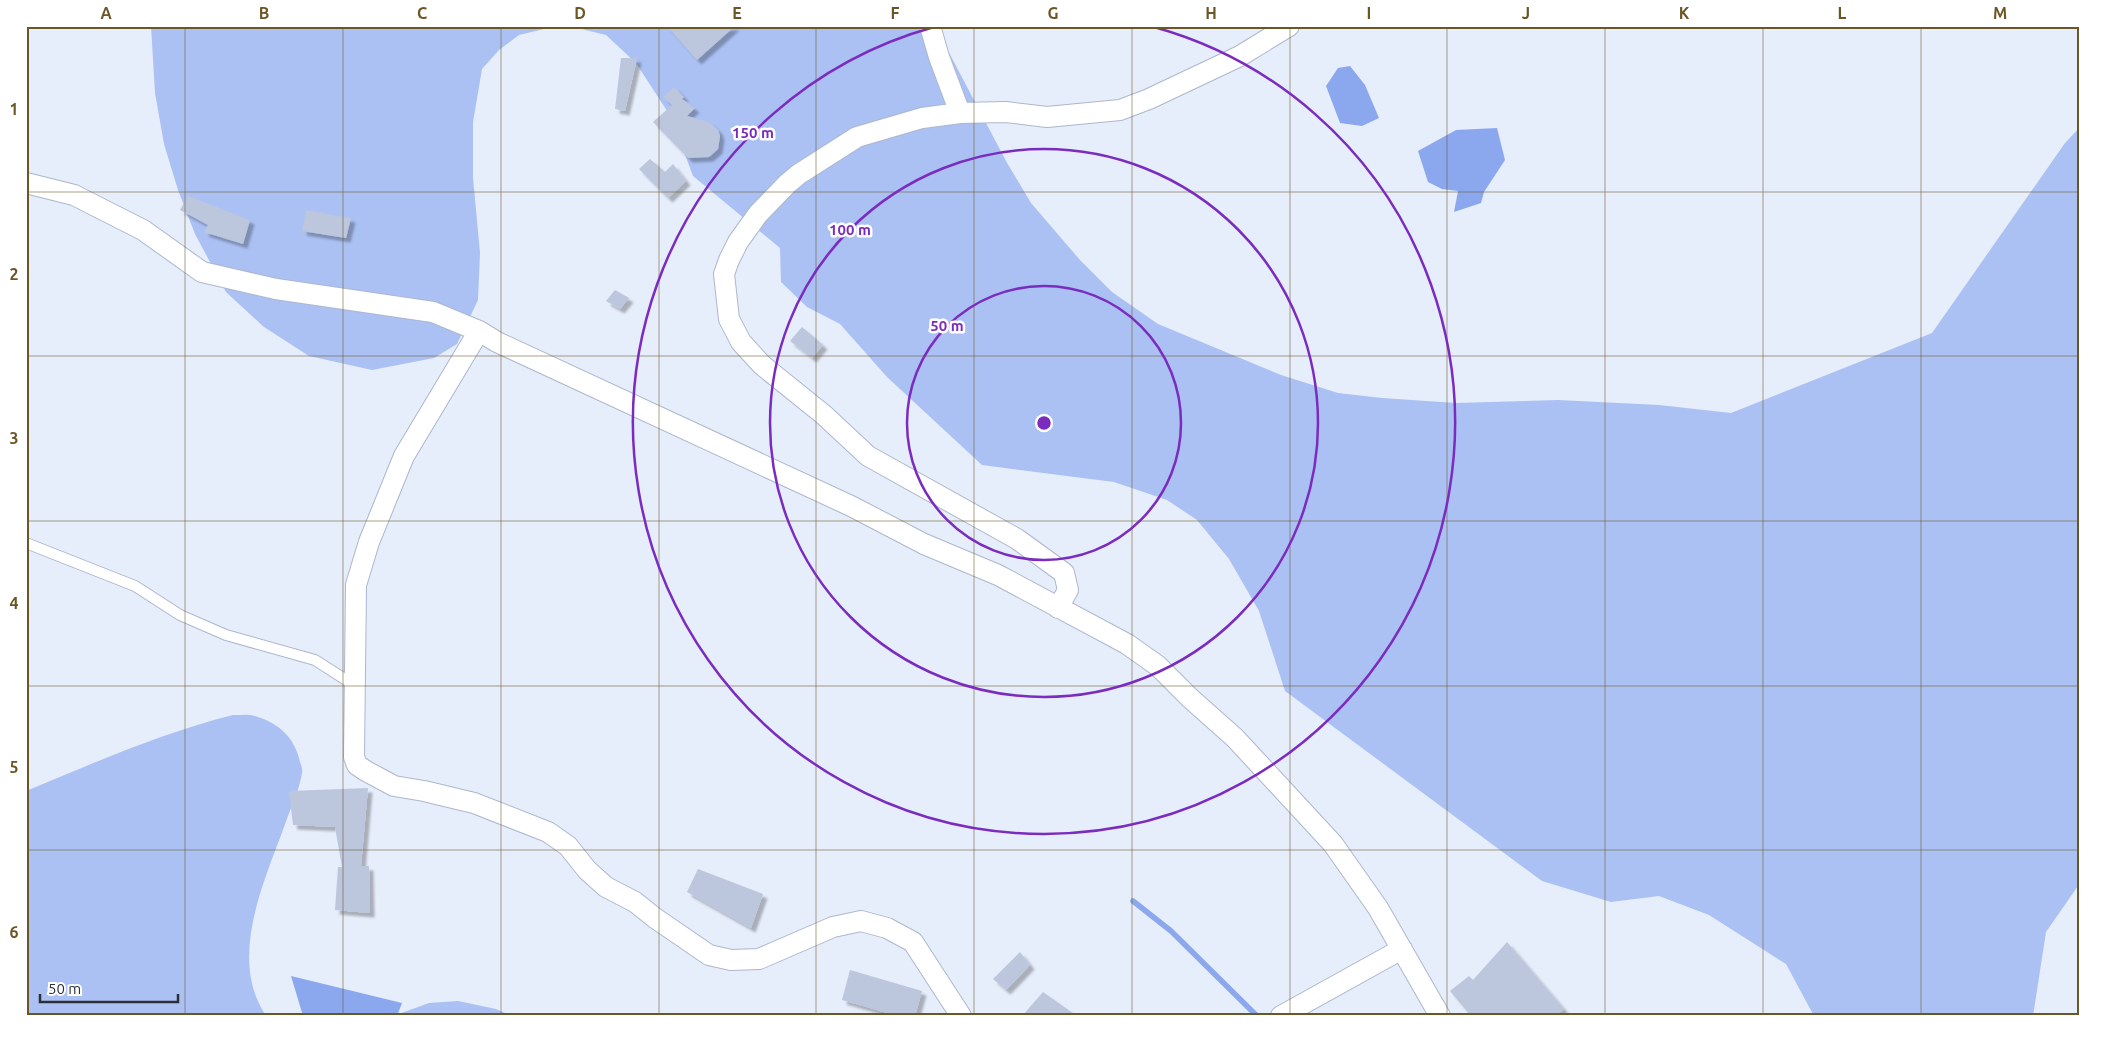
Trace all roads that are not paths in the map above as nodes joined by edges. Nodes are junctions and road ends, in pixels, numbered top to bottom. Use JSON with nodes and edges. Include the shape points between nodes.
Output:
{"nodes":[{"id":1,"x":930,"y":26,"type":"edge"},
{"id":2,"x":1289,"y":26,"type":"edge"},
{"id":3,"x":960,"y":113,"type":"junction"},
{"id":4,"x":26,"y":183,"type":"edge"},
{"id":5,"x":479,"y":331,"type":"junction"},
{"id":6,"x":26,"y":542,"type":"edge"},
{"id":7,"x":1058,"y":608,"type":"junction"},
{"id":8,"x":354,"y":685,"type":"junction"},
{"id":9,"x":1402,"y":949,"type":"junction"},
{"id":10,"x":961,"y":1016,"type":"edge"},
{"id":11,"x":1281,"y":1016,"type":"edge"},
{"id":12,"x":1440,"y":1016,"type":"edge"}],
"edges":[{"from":1,"to":3,"type":"street"},
{"from":2,"to":3,"type":"street","via":[[1240,56],[1120,110],[1047,117],[1006,112]]},
{"from":3,"to":7,"type":"street","via":[[922,118],[858,137],[787,184],[758,214],[729,260],[724,274],[728,319],[762,365],[868,456],[1017,539],[1064,573],[1068,590]]},
{"from":4,"to":5,"type":"street","via":[[74,195],[134,225],[202,272],[276,289],[433,312]]},
{"from":5,"to":7,"type":"street","via":[[851,506],[924,544],[998,575]]},
{"from":5,"to":8,"type":"street","via":[[404,456],[361,562],[356,585]]},
{"from":6,"to":8,"type":"lane","via":[[134,586],[180,615],[226,635],[315,660]]},
{"from":7,"to":9,"type":"street","via":[[1127,644],[1158,666],[1235,738],[1333,844]]},
{"from":8,"to":10,"type":"street","via":[[354,757],[357,765],[366,771],[394,786],[474,803],[548,832],[568,846],[606,887],[635,902],[709,954],[731,960],[759,959],[832,927],[861,921],[887,928],[913,942]]},
{"from":9,"to":11,"type":"street"},
{"from":9,"to":12,"type":"street"}]}
